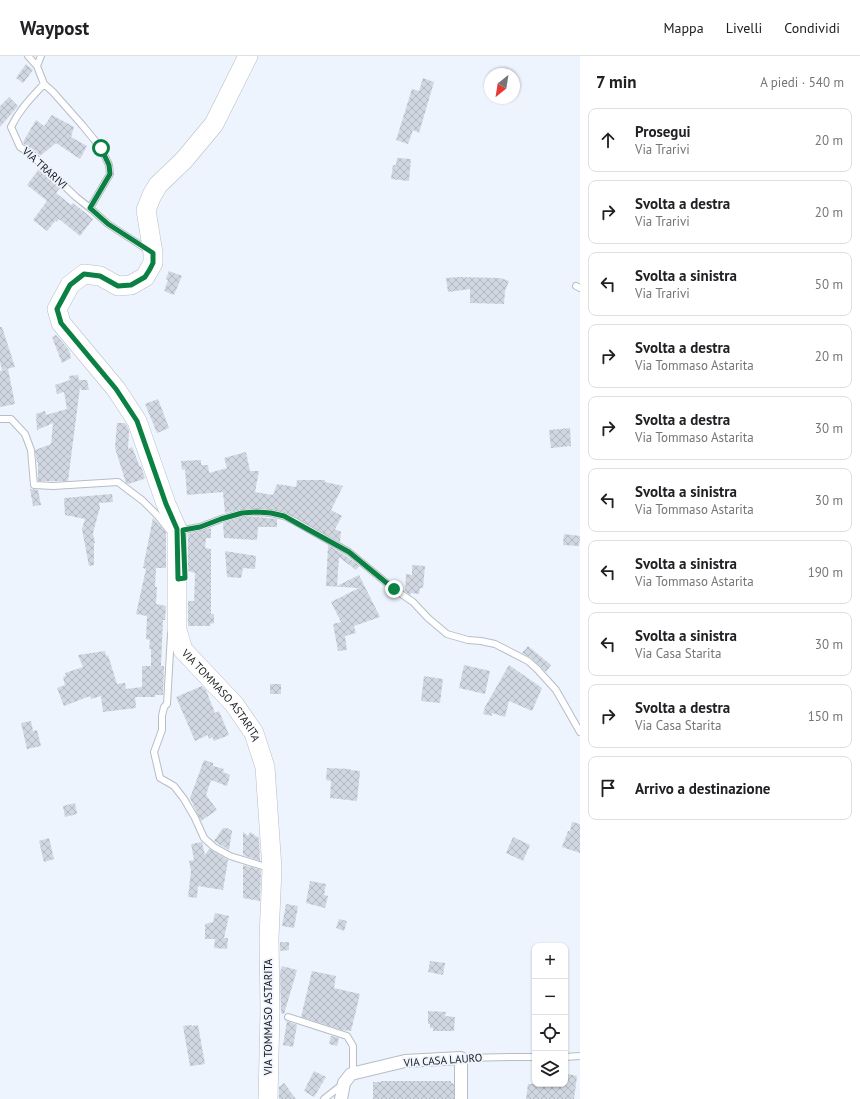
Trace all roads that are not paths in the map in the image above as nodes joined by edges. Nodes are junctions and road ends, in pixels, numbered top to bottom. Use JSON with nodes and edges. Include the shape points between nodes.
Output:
{"nodes":[{"id":1,"x":28,"y":56,"type":"edge"},
{"id":2,"x":41,"y":56,"type":"edge"},
{"id":3,"x":248,"y":56,"type":"edge"},
{"id":4,"x":37,"y":66,"type":"junction"},
{"id":5,"x":44,"y":84,"type":"junction"},
{"id":6,"x":90,"y":208,"type":"junction"},
{"id":7,"x":153,"y":253,"type":"junction"},
{"id":8,"x":0,"y":419,"type":"edge"},
{"id":9,"x":177,"y":529,"type":"junction"},
{"id":10,"x":184,"y":558,"type":"dead end"},
{"id":11,"x":177,"y":611,"type":"junction"},
{"id":12,"x":580,"y":732,"type":"edge"},
{"id":13,"x":272,"y":868,"type":"junction"},
{"id":14,"x":288,"y":1017,"type":"dead end"},
{"id":15,"x":580,"y":1056,"type":"edge"},
{"id":16,"x":568,"y":1057,"type":"edge"},
{"id":17,"x":461,"y":1058,"type":"junction"},
{"id":18,"x":532,"y":1058,"type":"edge"},
{"id":19,"x":353,"y":1074,"type":"junction"},
{"id":20,"x":344,"y":1083,"type":"junction"},
{"id":21,"x":268,"y":1099,"type":"edge"},
{"id":22,"x":324,"y":1099,"type":"edge"},
{"id":23,"x":342,"y":1099,"type":"edge"},
{"id":24,"x":461,"y":1099,"type":"edge"}],
"edges":[{"from":1,"to":4,"type":"lane"},
{"from":2,"to":4,"type":"lane"},
{"from":3,"to":7,"type":"main road","name":"VIA TOMMASO ASTARITA","via":[[214,124],[184,160],[158,185],[152,195],[146,210]]},
{"from":4,"to":5,"type":"lane"},
{"from":5,"to":6,"type":"lane","via":[[101,148],[107,161],[110,174]]},
{"from":5,"to":6,"type":"lane","name":"VIA TRARIVI","via":[[21,109],[11,126],[20,147]]},
{"from":6,"to":7,"type":"lane","name":"VIA TRARIVI","via":[[113,228]]},
{"from":7,"to":9,"type":"main road","name":"VIA TOMMASO ASTARITA","via":[[153,263],[145,277],[131,285],[118,286],[100,276],[84,274],[70,285],[57,309],[61,323],[116,389],[137,421]]},
{"from":8,"to":9,"type":"lane","via":[[11,419],[24,434],[31,450],[34,485],[118,482],[143,501],[168,529]]},
{"from":9,"to":11,"type":"main road","name":"VIA TOMMASO ASTARITA","via":[[181,579]]},
{"from":10,"to":12,"type":"lane","via":[[183,530],[242,513],[271,513],[284,516],[349,552],[413,602],[447,634],[495,644],[528,662],[556,690]]},
{"from":11,"to":13,"type":"main road","name":"VIA TOMMASO ASTARITA","via":[[177,630],[183,650],[234,704],[254,733],[265,767]]},
{"from":11,"to":13,"type":"lane","via":[[170,639],[167,704],[164,707],[162,730],[154,752],[160,778],[174,786],[195,818],[204,838],[214,847],[230,856]]},
{"from":13,"to":21,"type":"main road","name":"VIA TOMMASO ASTARITA"},
{"from":14,"to":19,"type":"lane","via":[[348,1036],[353,1046]]},
{"from":15,"to":16,"type":"lane"},
{"from":17,"to":18,"type":"lane","name":"VIA CASA LAURO"},
{"from":17,"to":19,"type":"street","name":"VIA CASA LAURO","via":[[405,1061]]},
{"from":17,"to":24,"type":"street"},
{"from":19,"to":20,"type":"street"},
{"from":20,"to":22,"type":"lane"},
{"from":20,"to":23,"type":"street"}]}
